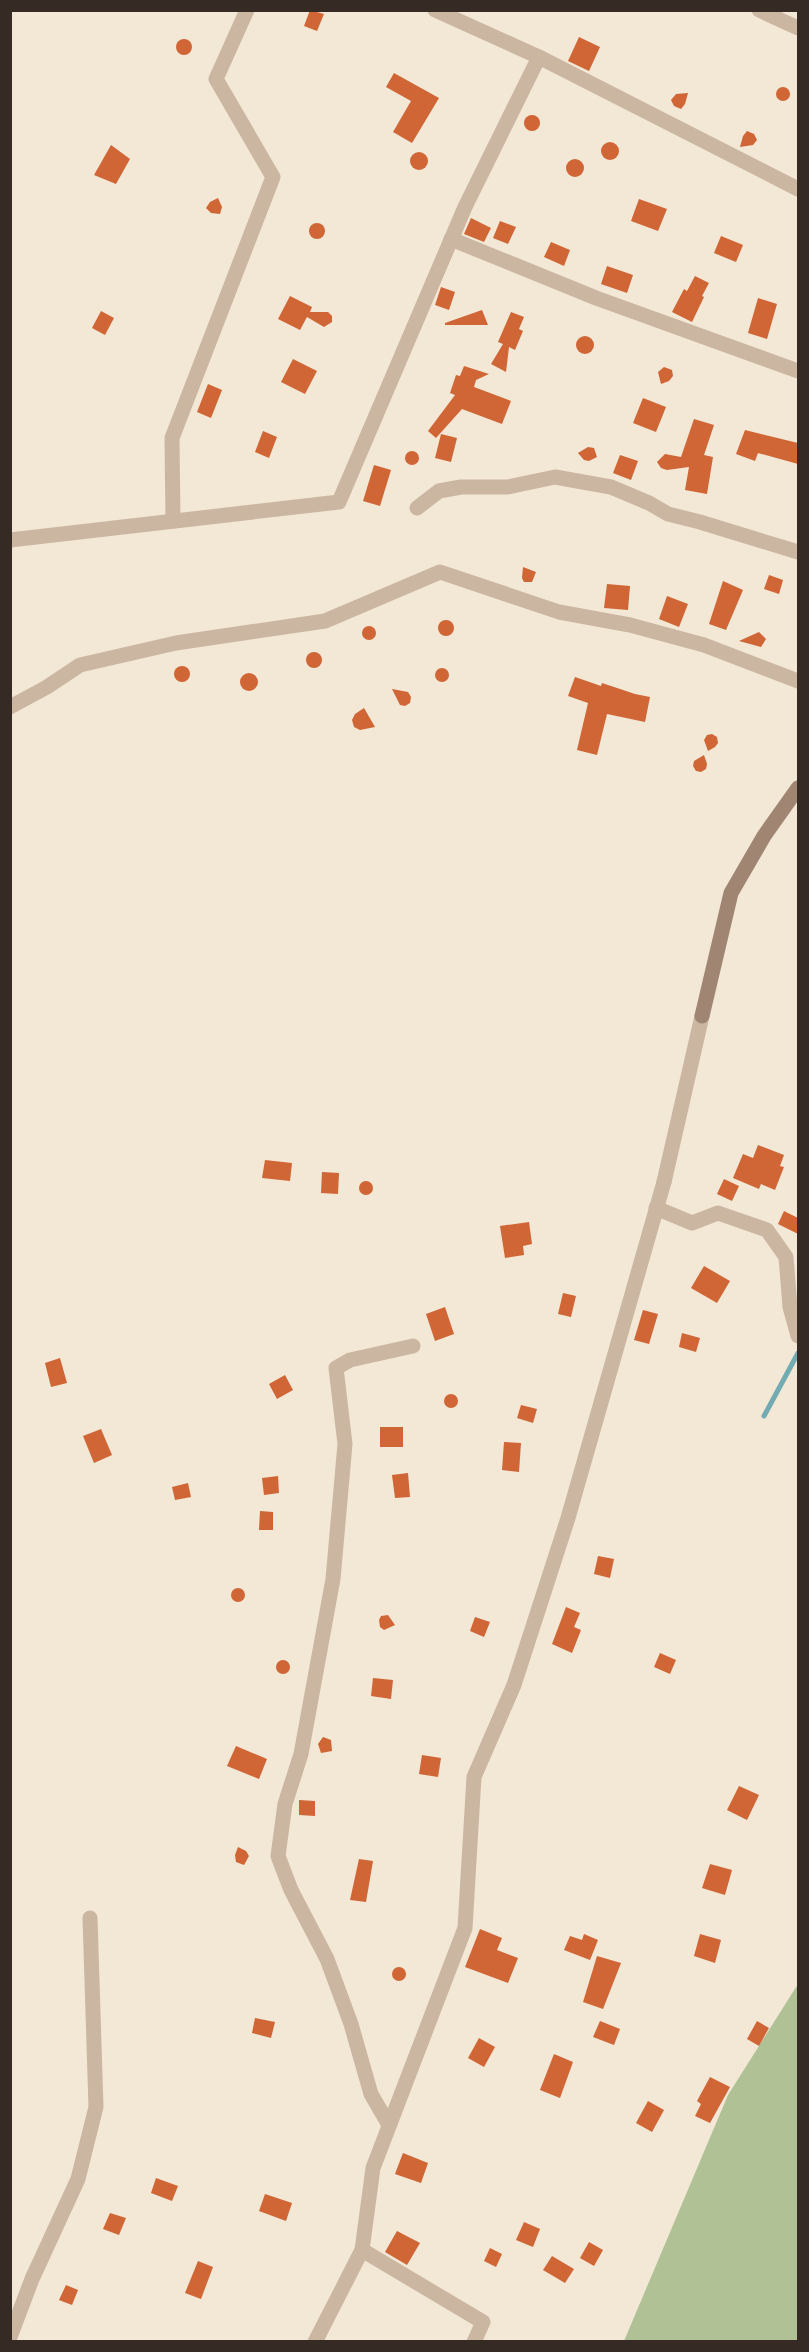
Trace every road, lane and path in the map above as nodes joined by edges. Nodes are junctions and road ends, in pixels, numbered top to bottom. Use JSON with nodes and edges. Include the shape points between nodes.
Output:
{"nodes":[{"id":1,"x":247,"y":10,"type":"edge"},
{"id":2,"x":435,"y":10,"type":"edge"},
{"id":3,"x":759,"y":10,"type":"edge"},
{"id":4,"x":798,"y":28,"type":"edge"},
{"id":5,"x":539,"y":57,"type":"junction"},
{"id":6,"x":798,"y":189,"type":"edge"},
{"id":7,"x":451,"y":239,"type":"junction"},
{"id":8,"x":798,"y":371,"type":"edge"},
{"id":9,"x":417,"y":508,"type":"dead end"},
{"id":10,"x":173,"y":521,"type":"junction"},
{"id":11,"x":10,"y":540,"type":"edge"},
{"id":12,"x":798,"y":552,"type":"edge"},
{"id":13,"x":798,"y":681,"type":"edge"},
{"id":14,"x":10,"y":706,"type":"edge"},
{"id":15,"x":798,"y":788,"type":"edge"},
{"id":16,"x":702,"y":1016,"type":"joint"},
{"id":17,"x":656,"y":1208,"type":"junction"},
{"id":18,"x":792,"y":1260,"type":"edge"},
{"id":19,"x":798,"y":1336,"type":"edge"},
{"id":20,"x":413,"y":1346,"type":"dead end"},
{"id":21,"x":90,"y":1918,"type":"dead end"},
{"id":22,"x":389,"y":2125,"type":"junction"},
{"id":23,"x":362,"y":2250,"type":"junction"},
{"id":24,"x":10,"y":2337,"type":"edge"},
{"id":25,"x":315,"y":2342,"type":"edge"},
{"id":26,"x":474,"y":2342,"type":"edge"}],
"edges":[{"from":1,"to":10,"type":"street","via":[[216,79],[273,177],[172,438]]},
{"from":2,"to":5,"type":"street"},
{"from":3,"to":4,"type":"street"},
{"from":5,"to":6,"type":"street"},
{"from":5,"to":7,"type":"street"},
{"from":7,"to":8,"type":"street","via":[[596,298]]},
{"from":7,"to":10,"type":"street","via":[[339,502]]},
{"from":9,"to":12,"type":"street","via":[[439,491],[508,487],[555,477],[611,487],[668,514]]},
{"from":10,"to":11,"type":"street"},
{"from":13,"to":14,"type":"street","via":[[704,645],[630,625],[558,612],[440,572],[325,621],[176,643],[80,665]]},
{"from":15,"to":16,"type":"main road","via":[[731,893]]},
{"from":16,"to":17,"type":"street"},
{"from":17,"to":18,"type":"street","via":[[692,1223],[718,1213],[767,1230]]},
{"from":17,"to":22,"type":"street","via":[[568,1518],[514,1685],[474,1777],[465,1928]]},
{"from":18,"to":19,"type":"street","via":[[790,1307]]},
{"from":20,"to":22,"type":"street","via":[[350,1360],[336,1368],[345,1444],[333,1579],[301,1754],[285,1804],[278,1856],[327,1959],[371,2094]]},
{"from":21,"to":24,"type":"street","via":[[96,2107],[78,2179]]},
{"from":22,"to":23,"type":"street","via":[[373,2168]]},
{"from":23,"to":25,"type":"street"},
{"from":23,"to":26,"type":"street","via":[[483,2322]]}]}
